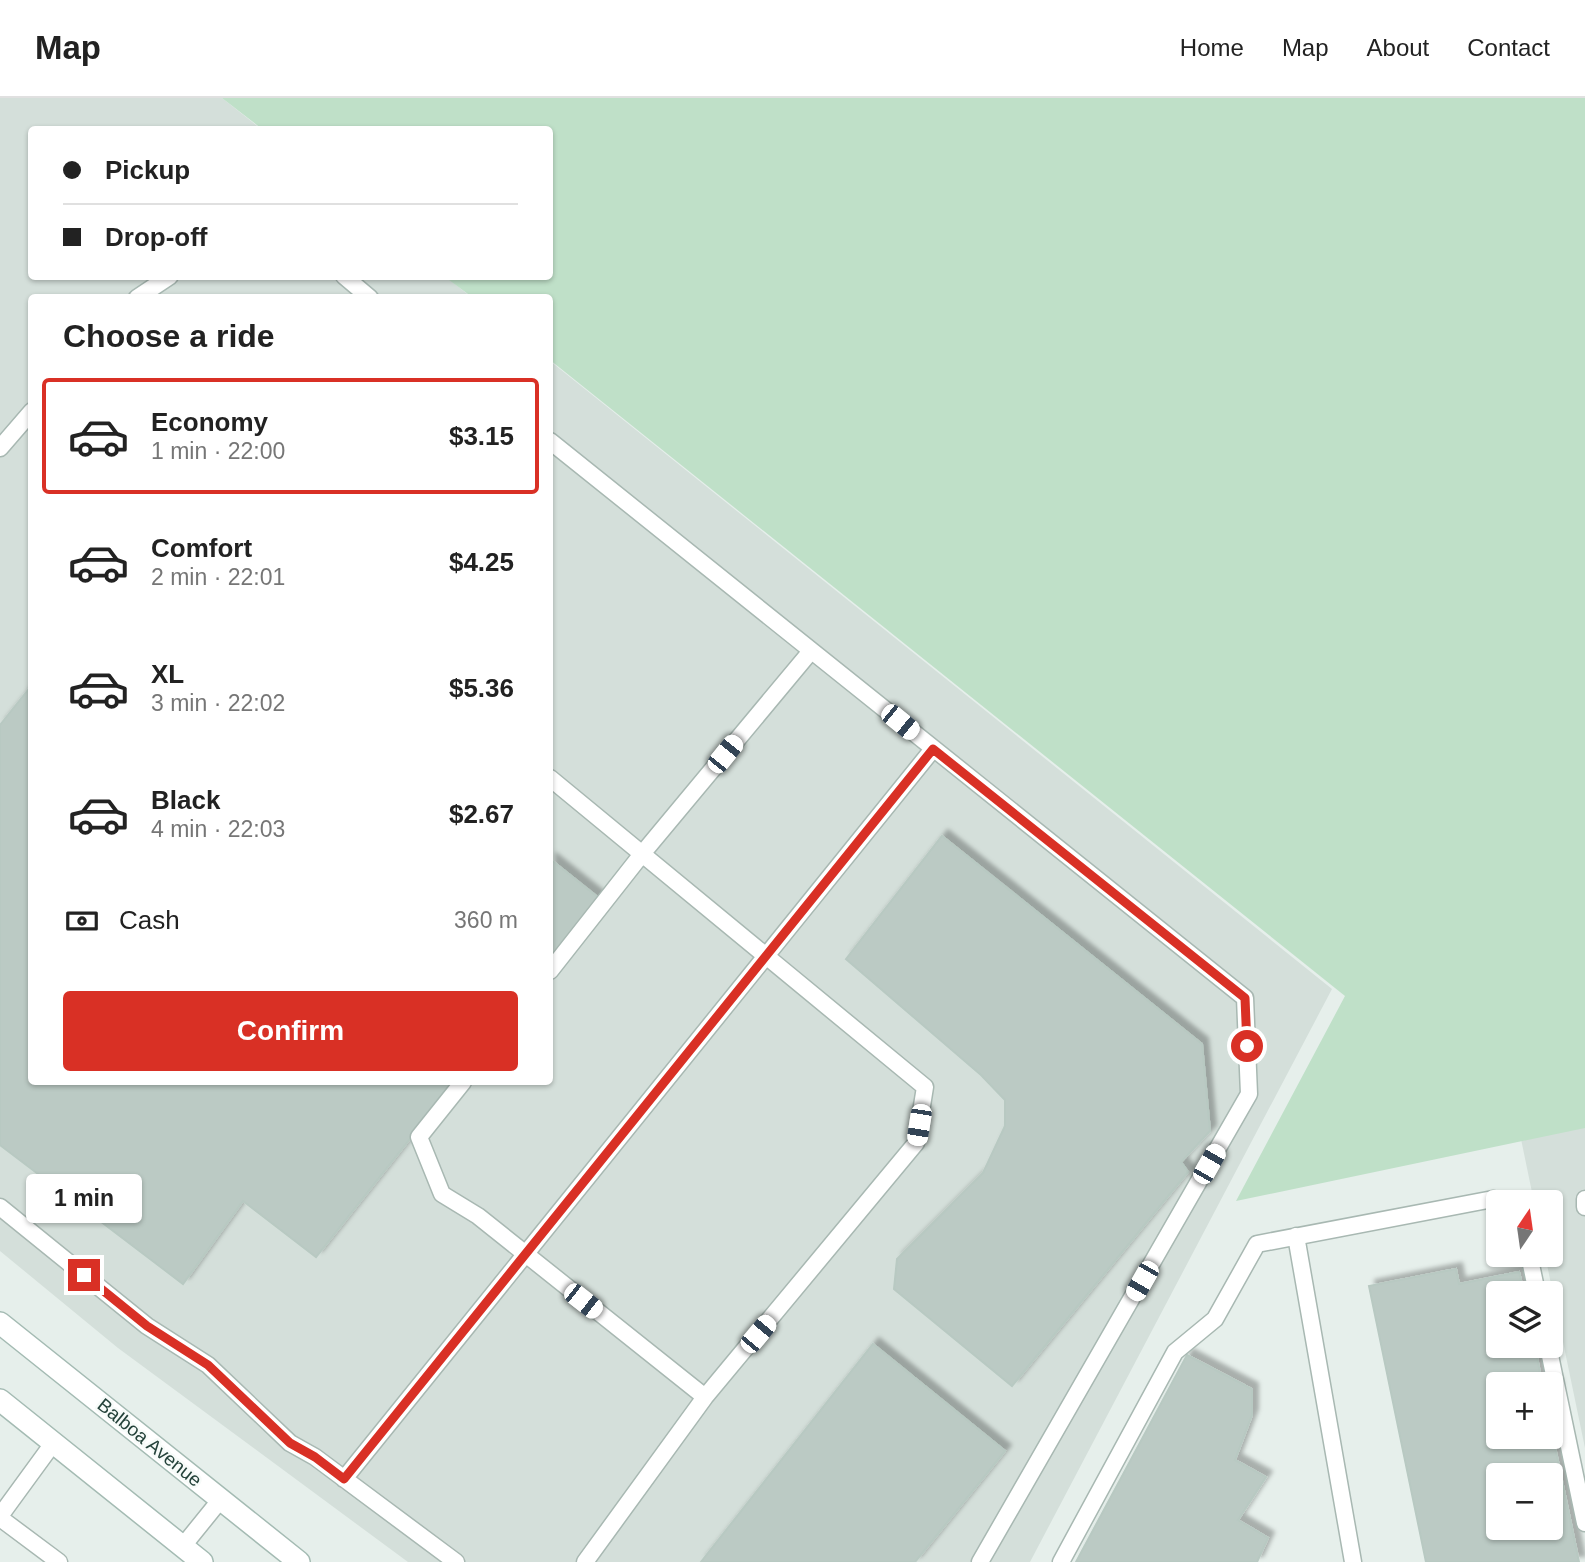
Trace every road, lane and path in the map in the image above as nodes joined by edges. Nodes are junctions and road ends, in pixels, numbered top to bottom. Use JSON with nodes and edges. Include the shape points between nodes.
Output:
{"nodes":[{"id":1,"x":164,"y":280,"type":"edge"},
{"id":2,"x":349,"y":280,"type":"edge"},
{"id":3,"x":144,"y":294,"type":"edge"},
{"id":4,"x":365,"y":294,"type":"edge"},
{"id":5,"x":28,"y":416,"type":"edge"},
{"id":6,"x":553,"y":443,"type":"edge"},
{"id":7,"x":0,"y":448,"type":"edge"},
{"id":8,"x":811,"y":651,"type":"junction"},
{"id":9,"x":933,"y":749,"type":"junction"},
{"id":10,"x":553,"y":780,"type":"edge"},
{"id":11,"x":642,"y":854,"type":"junction"},
{"id":12,"x":767,"y":957,"type":"junction"},
{"id":13,"x":553,"y":967,"type":"edge"},
{"id":14,"x":461,"y":1085,"type":"edge"},
{"id":15,"x":1585,"y":1199,"type":"edge"},
{"id":16,"x":1486,"y":1200,"type":"edge"},
{"id":17,"x":0,"y":1207,"type":"edge"},
{"id":18,"x":1585,"y":1207,"type":"edge"},
{"id":19,"x":1296,"y":1236,"type":"junction"},
{"id":20,"x":524,"y":1254,"type":"junction"},
{"id":21,"x":0,"y":1323,"type":"edge"},
{"id":22,"x":1551,"y":1358,"type":"edge"},
{"id":23,"x":705,"y":1397,"type":"junction"},
{"id":24,"x":0,"y":1400,"type":"edge"},
{"id":25,"x":54,"y":1442,"type":"junction"},
{"id":26,"x":344,"y":1479,"type":"junction"},
{"id":27,"x":221,"y":1499,"type":"junction"},
{"id":28,"x":0,"y":1517,"type":"edge"},
{"id":29,"x":1585,"y":1523,"type":"edge"},
{"id":30,"x":183,"y":1546,"type":"junction"},
{"id":31,"x":59,"y":1562,"type":"edge"},
{"id":32,"x":202,"y":1562,"type":"edge"},
{"id":33,"x":299,"y":1562,"type":"edge"},
{"id":34,"x":456,"y":1562,"type":"edge"},
{"id":35,"x":585,"y":1562,"type":"edge"},
{"id":36,"x":980,"y":1562,"type":"edge"},
{"id":37,"x":1060,"y":1562,"type":"edge"},
{"id":38,"x":1353,"y":1562,"type":"edge"}],
"edges":[{"from":1,"to":3,"type":"lane"},
{"from":2,"to":4,"type":"lane"},
{"from":5,"to":7,"type":"lane"},
{"from":6,"to":8,"type":"lane"},
{"from":8,"to":9,"type":"lane"},
{"from":8,"to":11,"type":"lane"},
{"from":9,"to":12,"type":"lane"},
{"from":9,"to":36,"type":"lane","via":[[1245,998],[1249,1094]]},
{"from":10,"to":11,"type":"lane"},
{"from":11,"to":12,"type":"lane"},
{"from":11,"to":13,"type":"lane"},
{"from":12,"to":20,"type":"lane"},
{"from":12,"to":23,"type":"lane","via":[[925,1087],[916,1143]]},
{"from":14,"to":20,"type":"lane","via":[[419,1138],[442,1194],[478,1216]]},
{"from":15,"to":18,"type":"lane"},
{"from":16,"to":19,"type":"lane"},
{"from":17,"to":26,"type":"lane","via":[[147,1326],[208,1365],[290,1443]]},
{"from":19,"to":37,"type":"lane","via":[[1257,1244],[1215,1319],[1175,1352]]},
{"from":19,"to":38,"type":"lane"},
{"from":20,"to":23,"type":"lane"},
{"from":20,"to":26,"type":"lane"},
{"from":21,"to":27,"type":"main road","name":"Balboa Avenue"},
{"from":22,"to":29,"type":"lane"},
{"from":23,"to":35,"type":"lane"},
{"from":24,"to":25,"type":"main road"},
{"from":25,"to":28,"type":"lane"},
{"from":25,"to":30,"type":"main road"},
{"from":26,"to":34,"type":"lane"},
{"from":27,"to":30,"type":"lane"},
{"from":27,"to":33,"type":"main road","name":"Balboa Avenue"},
{"from":28,"to":31,"type":"lane"},
{"from":30,"to":32,"type":"main road"}]}
